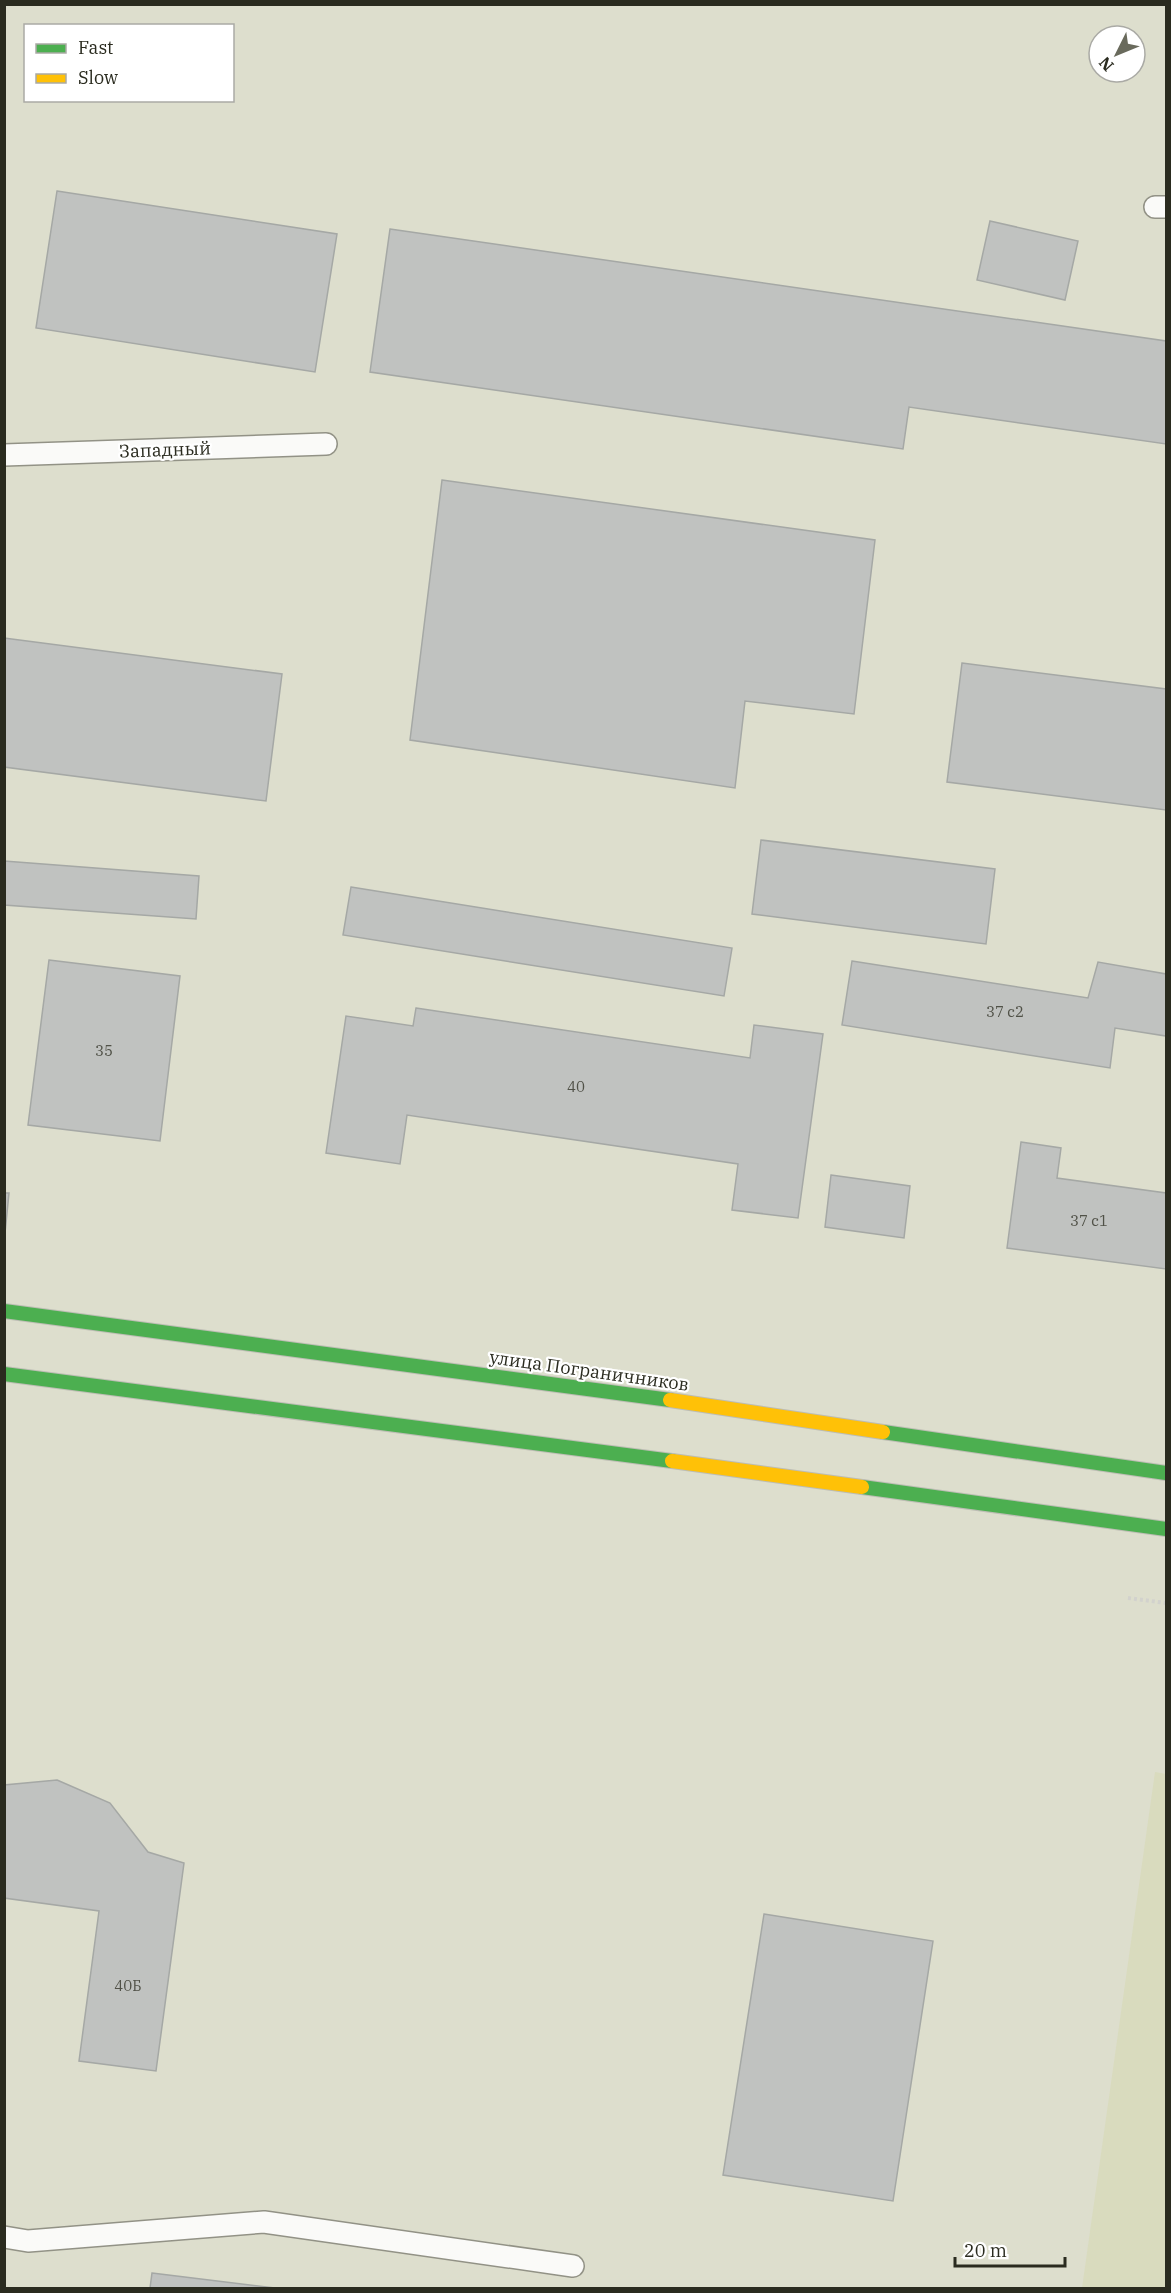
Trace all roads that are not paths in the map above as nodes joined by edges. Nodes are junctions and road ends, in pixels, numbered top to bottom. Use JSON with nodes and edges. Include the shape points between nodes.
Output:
{"nodes":[{"id":1,"x":326,"y":444,"type":"dead end"},
{"id":2,"x":4,"y":455,"type":"edge"},
{"id":3,"x":4,"y":1311,"type":"edge"},
{"id":4,"x":4,"y":1374,"type":"edge"},
{"id":5,"x":1167,"y":1473,"type":"edge"},
{"id":6,"x":1167,"y":1528,"type":"edge"},
{"id":7,"x":4,"y":2237,"type":"edge"},
{"id":8,"x":573,"y":2266,"type":"dead end"}],
"edges":[{"from":1,"to":2,"type":"lane","name":"Западный"},
{"from":3,"to":5,"type":"main road","name":"улица Пограничников","via":[[564,1385]]},
{"from":4,"to":6,"type":"main road"},
{"from":7,"to":8,"type":"lane","via":[[28,2241],[264,2222]]}]}
